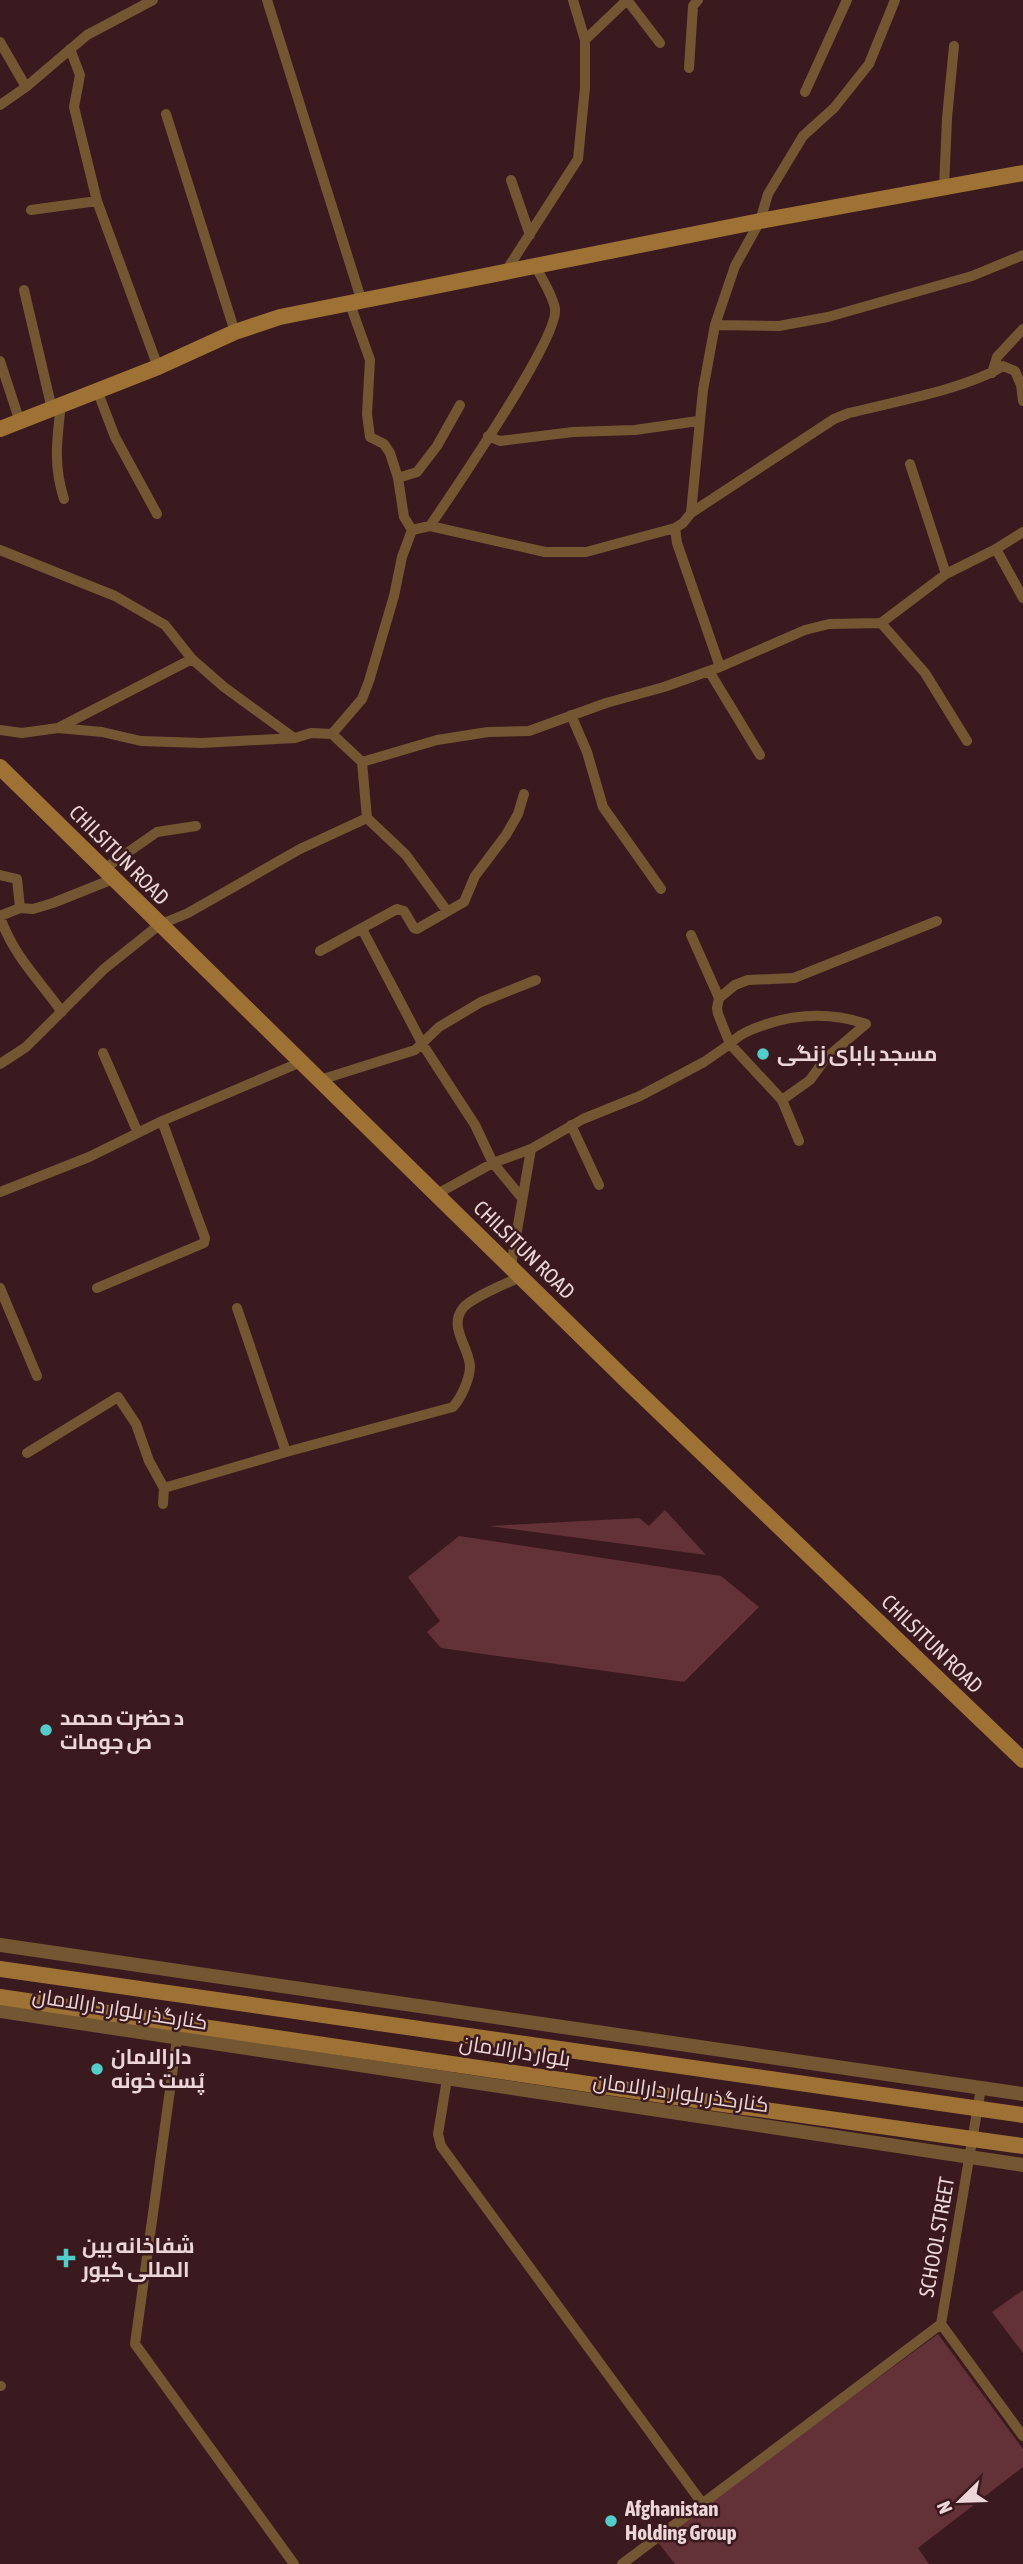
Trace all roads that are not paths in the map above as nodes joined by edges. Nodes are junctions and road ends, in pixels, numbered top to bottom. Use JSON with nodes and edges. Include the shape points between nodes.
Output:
{"nodes":[{"id":1,"x":153,"y":0,"type":"edge"},
{"id":2,"x":267,"y":0,"type":"edge"},
{"id":3,"x":573,"y":0,"type":"edge"},
{"id":4,"x":627,"y":0,"type":"edge"},
{"id":5,"x":847,"y":0,"type":"edge"},
{"id":6,"x":895,"y":0,"type":"edge"},
{"id":7,"x":693,"y":2,"type":"edge"},
{"id":8,"x":585,"y":40,"type":"junction"},
{"id":9,"x":0,"y":42,"type":"edge"},
{"id":10,"x":660,"y":43,"type":"dead end"},
{"id":11,"x":954,"y":46,"type":"dead end"},
{"id":12,"x":70,"y":49,"type":"junction"},
{"id":13,"x":689,"y":68,"type":"dead end"},
{"id":14,"x":26,"y":87,"type":"junction"},
{"id":15,"x":806,"y":92,"type":"dead end"},
{"id":16,"x":0,"y":105,"type":"edge"},
{"id":17,"x":166,"y":114,"type":"dead end"},
{"id":18,"x":1023,"y":173,"type":"edge"},
{"id":19,"x":511,"y":180,"type":"dead end"},
{"id":20,"x":944,"y":188,"type":"junction"},
{"id":21,"x":97,"y":201,"type":"junction"},
{"id":22,"x":31,"y":210,"type":"dead end"},
{"id":23,"x":760,"y":221,"type":"junction"},
{"id":24,"x":530,"y":235,"type":"junction"},
{"id":25,"x":1023,"y":255,"type":"edge"},
{"id":26,"x":535,"y":265,"type":"junction"},
{"id":27,"x":506,"y":271,"type":"junction"},
{"id":28,"x":23,"y":290,"type":"dead end"},
{"id":29,"x":356,"y":303,"type":"junction"},
{"id":30,"x":715,"y":325,"type":"junction"},
{"id":31,"x":1023,"y":329,"type":"edge"},
{"id":32,"x":235,"y":332,"type":"junction"},
{"id":33,"x":0,"y":361,"type":"edge"},
{"id":34,"x":158,"y":366,"type":"junction"},
{"id":35,"x":992,"y":373,"type":"junction"},
{"id":36,"x":97,"y":390,"type":"junction"},
{"id":37,"x":1023,"y":401,"type":"edge"},
{"id":38,"x":460,"y":405,"type":"dead end"},
{"id":39,"x":56,"y":406,"type":"junction"},
{"id":40,"x":698,"y":421,"type":"junction"},
{"id":41,"x":20,"y":422,"type":"junction"},
{"id":42,"x":0,"y":429,"type":"edge"},
{"id":43,"x":488,"y":436,"type":"junction"},
{"id":44,"x":910,"y":464,"type":"dead end"},
{"id":45,"x":398,"y":478,"type":"junction"},
{"id":46,"x":64,"y":499,"type":"dead end"},
{"id":47,"x":691,"y":513,"type":"junction"},
{"id":48,"x":157,"y":514,"type":"dead end"},
{"id":49,"x":430,"y":526,"type":"junction"},
{"id":50,"x":675,"y":528,"type":"junction"},
{"id":51,"x":412,"y":530,"type":"junction"},
{"id":52,"x":1023,"y":532,"type":"edge"},
{"id":53,"x":996,"y":549,"type":"junction"},
{"id":54,"x":0,"y":550,"type":"edge"},
{"id":55,"x":946,"y":574,"type":"junction"},
{"id":56,"x":1023,"y":598,"type":"edge"},
{"id":57,"x":881,"y":623,"type":"junction"},
{"id":58,"x":192,"y":659,"type":"junction"},
{"id":59,"x":715,"y":669,"type":"junction"},
{"id":60,"x":572,"y":715,"type":"junction"},
{"id":61,"x":58,"y":728,"type":"junction"},
{"id":62,"x":0,"y":730,"type":"edge"},
{"id":63,"x":332,"y":734,"type":"junction"},
{"id":64,"x":295,"y":738,"type":"junction"},
{"id":65,"x":967,"y":741,"type":"dead end"},
{"id":66,"x":760,"y":755,"type":"dead end"},
{"id":67,"x":362,"y":762,"type":"junction"},
{"id":68,"x":0,"y":766,"type":"edge"},
{"id":69,"x":524,"y":794,"type":"dead end"},
{"id":70,"x":367,"y":818,"type":"junction"},
{"id":71,"x":196,"y":826,"type":"dead end"},
{"id":72,"x":108,"y":874,"type":"junction"},
{"id":73,"x":0,"y":875,"type":"edge"},
{"id":74,"x":661,"y":890,"type":"dead end"},
{"id":75,"x":20,"y":908,"type":"junction"},
{"id":76,"x":447,"y":911,"type":"junction"},
{"id":77,"x":0,"y":916,"type":"edge"},
{"id":78,"x":937,"y":921,"type":"dead end"},
{"id":79,"x":159,"y":925,"type":"junction"},
{"id":80,"x":362,"y":929,"type":"junction"},
{"id":81,"x":691,"y":935,"type":"dead end"},
{"id":82,"x":320,"y":951,"type":"dead end"},
{"id":83,"x":536,"y":980,"type":"dead end"},
{"id":84,"x":719,"y":998,"type":"junction"},
{"id":85,"x":62,"y":1012,"type":"junction"},
{"id":86,"x":730,"y":1044,"type":"junction"},
{"id":87,"x":423,"y":1045,"type":"junction"},
{"id":88,"x":103,"y":1053,"type":"dead end"},
{"id":89,"x":301,"y":1062,"type":"junction"},
{"id":90,"x":0,"y":1064,"type":"edge"},
{"id":91,"x":320,"y":1080,"type":"junction"},
{"id":92,"x":782,"y":1100,"type":"junction"},
{"id":93,"x":162,"y":1121,"type":"junction"},
{"id":94,"x":571,"y":1125,"type":"junction"},
{"id":95,"x":138,"y":1133,"type":"junction"},
{"id":96,"x":799,"y":1141,"type":"dead end"},
{"id":97,"x":531,"y":1149,"type":"junction"},
{"id":98,"x":493,"y":1163,"type":"junction"},
{"id":99,"x":599,"y":1185,"type":"dead end"},
{"id":100,"x":0,"y":1192,"type":"edge"},
{"id":101,"x":437,"y":1194,"type":"junction"},
{"id":102,"x":522,"y":1198,"type":"junction"},
{"id":103,"x":516,"y":1271,"type":"junction"},
{"id":104,"x":0,"y":1288,"type":"edge"},
{"id":105,"x":97,"y":1288,"type":"dead end"},
{"id":106,"x":237,"y":1308,"type":"dead end"},
{"id":107,"x":37,"y":1376,"type":"dead end"},
{"id":108,"x":286,"y":1452,"type":"junction"},
{"id":109,"x":27,"y":1453,"type":"dead end"},
{"id":110,"x":164,"y":1488,"type":"junction"},
{"id":111,"x":163,"y":1504,"type":"dead end"},
{"id":112,"x":1023,"y":1760,"type":"edge"},
{"id":113,"x":0,"y":1945,"type":"edge"},
{"id":114,"x":161,"y":1968,"type":"junction"},
{"id":115,"x":0,"y":1969,"type":"edge"},
{"id":116,"x":167,"y":1991,"type":"junction"},
{"id":117,"x":184,"y":1994,"type":"junction"},
{"id":118,"x":0,"y":1997,"type":"edge"},
{"id":119,"x":0,"y":2011,"type":"edge"},
{"id":120,"x":179,"y":2031,"type":"junction"},
{"id":121,"x":447,"y":2079,"type":"junction"},
{"id":122,"x":981,"y":2088,"type":"junction"},
{"id":123,"x":1023,"y":2094,"type":"edge"},
{"id":124,"x":977,"y":2109,"type":"junction"},
{"id":125,"x":1023,"y":2115,"type":"edge"},
{"id":126,"x":972,"y":2138,"type":"junction"},
{"id":127,"x":1023,"y":2146,"type":"edge"},
{"id":128,"x":970,"y":2157,"type":"junction"},
{"id":129,"x":1023,"y":2165,"type":"edge"},
{"id":130,"x":941,"y":2324,"type":"junction"},
{"id":131,"x":1023,"y":2436,"type":"edge"},
{"id":132,"x":702,"y":2503,"type":"junction"},
{"id":133,"x":294,"y":2564,"type":"edge"},
{"id":134,"x":622,"y":2564,"type":"edge"}],
"edges":[{"from":1,"to":12,"type":"street"},
{"from":2,"to":29,"type":"street"},
{"from":3,"to":8,"type":"street"},
{"from":4,"to":8,"type":"street"},
{"from":4,"to":10,"type":"street"},
{"from":5,"to":15,"type":"street"},
{"from":6,"to":23,"type":"street","via":[[869,64],[822,121],[803,136],[768,194]]},
{"from":7,"to":13,"type":"street"},
{"from":8,"to":24,"type":"street","via":[[578,159]]},
{"from":9,"to":14,"type":"street"},
{"from":11,"to":20,"type":"street"},
{"from":12,"to":14,"type":"street"},
{"from":12,"to":21,"type":"street","via":[[80,75],[74,107]]},
{"from":14,"to":16,"type":"street"},
{"from":17,"to":32,"type":"street"},
{"from":18,"to":20,"type":"main road"},
{"from":19,"to":24,"type":"street"},
{"from":20,"to":23,"type":"main road"},
{"from":21,"to":22,"type":"street"},
{"from":21,"to":34,"type":"street"},
{"from":23,"to":26,"type":"main road"},
{"from":23,"to":30,"type":"street","via":[[734,266]]},
{"from":24,"to":27,"type":"street"},
{"from":25,"to":30,"type":"street","via":[[972,276],[828,317],[779,326]]},
{"from":26,"to":27,"type":"main road"},
{"from":26,"to":43,"type":"street","via":[[555,308],[554,318]]},
{"from":27,"to":29,"type":"main road"},
{"from":28,"to":39,"type":"street"},
{"from":29,"to":32,"type":"main road","via":[[280,317]]},
{"from":29,"to":45,"type":"street","via":[[370,360],[370,437],[384,443]]},
{"from":30,"to":40,"type":"street"},
{"from":31,"to":35,"type":"street","via":[[997,357]]},
{"from":32,"to":34,"type":"main road"},
{"from":33,"to":41,"type":"street"},
{"from":34,"to":36,"type":"main road"},
{"from":35,"to":37,"type":"street","via":[[1003,366],[1015,371]]},
{"from":35,"to":47,"type":"street","via":[[834,419]]},
{"from":36,"to":39,"type":"main road"},
{"from":36,"to":48,"type":"street","via":[[115,437]]},
{"from":38,"to":45,"type":"street","via":[[417,472]]},
{"from":39,"to":41,"type":"main road"},
{"from":39,"to":46,"type":"street","via":[[57,477]]},
{"from":40,"to":43,"type":"street","via":[[500,441]]},
{"from":40,"to":47,"type":"street"},
{"from":41,"to":42,"type":"main road"},
{"from":43,"to":49,"type":"street"},
{"from":44,"to":55,"type":"street"},
{"from":45,"to":51,"type":"street","via":[[404,517]]},
{"from":47,"to":50,"type":"street"},
{"from":49,"to":50,"type":"street","via":[[545,552],[594,550]]},
{"from":49,"to":51,"type":"street"},
{"from":50,"to":59,"type":"street"},
{"from":51,"to":63,"type":"street","via":[[362,699]]},
{"from":52,"to":53,"type":"street"},
{"from":53,"to":55,"type":"street"},
{"from":53,"to":56,"type":"street"},
{"from":54,"to":58,"type":"street","via":[[115,596],[165,625]]},
{"from":55,"to":57,"type":"street"},
{"from":57,"to":59,"type":"street","via":[[829,624],[805,630]]},
{"from":57,"to":65,"type":"street","via":[[925,673]]},
{"from":58,"to":61,"type":"street"},
{"from":58,"to":64,"type":"street"},
{"from":59,"to":60,"type":"street"},
{"from":59,"to":66,"type":"street"},
{"from":60,"to":67,"type":"street","via":[[529,731],[437,740]]},
{"from":60,"to":74,"type":"street","via":[[603,807]]},
{"from":61,"to":62,"type":"street","via":[[22,733]]},
{"from":61,"to":64,"type":"street","via":[[141,741]]},
{"from":63,"to":64,"type":"street"},
{"from":63,"to":67,"type":"street"},
{"from":67,"to":70,"type":"street"},
{"from":68,"to":72,"type":"main road","name":"CHILSITUN ROAD"},
{"from":69,"to":76,"type":"street","via":[[518,814],[475,876],[466,900]]},
{"from":70,"to":76,"type":"street","via":[[406,855]]},
{"from":70,"to":79,"type":"street"},
{"from":71,"to":72,"type":"street","via":[[157,832]]},
{"from":72,"to":75,"type":"street","via":[[53,903]]},
{"from":72,"to":79,"type":"main road","name":"CHILSITUN ROAD"},
{"from":73,"to":75,"type":"street","via":[[17,879]]},
{"from":75,"to":77,"type":"street"},
{"from":76,"to":80,"type":"street","via":[[417,929],[404,911],[397,909]]},
{"from":77,"to":85,"type":"street","via":[[7,939]]},
{"from":78,"to":84,"type":"street","via":[[794,978],[748,980]]},
{"from":79,"to":85,"type":"street","via":[[104,969]]},
{"from":79,"to":89,"type":"main road","name":"CHILSITUN ROAD"},
{"from":80,"to":82,"type":"street"},
{"from":80,"to":87,"type":"street"},
{"from":81,"to":84,"type":"street"},
{"from":83,"to":87,"type":"street","via":[[481,1002],[439,1027]]},
{"from":84,"to":86,"type":"street","via":[[718,1014]]},
{"from":85,"to":90,"type":"street","via":[[26,1048]]},
{"from":86,"to":92,"type":"street"},
{"from":86,"to":92,"type":"street","via":[[767,1023],[800,1016],[824,1015],[866,1024],[826,1058],[810,1080]]},
{"from":86,"to":94,"type":"street","via":[[640,1096]]},
{"from":87,"to":91,"type":"street"},
{"from":87,"to":98,"type":"street","via":[[475,1125]]},
{"from":88,"to":95,"type":"street"},
{"from":89,"to":91,"type":"main road","name":"CHILSITUN ROAD"},
{"from":89,"to":93,"type":"street"},
{"from":91,"to":101,"type":"main road","name":"CHILSITUN ROAD"},
{"from":92,"to":96,"type":"street"},
{"from":93,"to":95,"type":"street"},
{"from":93,"to":105,"type":"street","via":[[204,1243]]},
{"from":94,"to":97,"type":"street"},
{"from":94,"to":99,"type":"street"},
{"from":95,"to":100,"type":"street"},
{"from":97,"to":98,"type":"street"},
{"from":97,"to":102,"type":"street"},
{"from":98,"to":101,"type":"street"},
{"from":98,"to":102,"type":"street"},
{"from":101,"to":103,"type":"main road","name":"CHILSITUN ROAD"},
{"from":102,"to":103,"type":"street"},
{"from":103,"to":108,"type":"street","via":[[463,1309],[457,1327],[470,1366],[453,1407]]},
{"from":103,"to":112,"type":"main road","name":"CHILSITUN ROAD"},
{"from":104,"to":107,"type":"street"},
{"from":106,"to":108,"type":"street"},
{"from":108,"to":110,"type":"street"},
{"from":109,"to":110,"type":"street","via":[[118,1397],[136,1424]]},
{"from":110,"to":111,"type":"street"},
{"from":113,"to":114,"type":"street"},
{"from":114,"to":116,"type":"street"},
{"from":114,"to":122,"type":"street"},
{"from":115,"to":116,"type":"main road","name":"بلوار دارالامان"},
{"from":116,"to":117,"type":"main road","name":"بلوار دارالامان"},
{"from":117,"to":120,"type":"main road"},
{"from":117,"to":124,"type":"main road","name":"بلوار دارالامان"},
{"from":118,"to":120,"type":"main road","name":"بلوار دارالامان"},
{"from":119,"to":120,"type":"street","name":"کنارگذر بلوار دارالامان"},
{"from":120,"to":121,"type":"street","name":"کنارگذر بلوار دارالامان"},
{"from":120,"to":126,"type":"main road","name":"بلوار دارالامان"},
{"from":120,"to":133,"type":"street","via":[[135,2344]]},
{"from":121,"to":128,"type":"street","name":"کنارگذر بلوار دارالامان"},
{"from":121,"to":132,"type":"street","via":[[441,2146]]},
{"from":122,"to":123,"type":"street"},
{"from":122,"to":124,"type":"street","name":"SCHOOL STREET"},
{"from":124,"to":125,"type":"main road","name":"بلوار دارالامان"},
{"from":124,"to":126,"type":"street","name":"SCHOOL STREET"},
{"from":126,"to":127,"type":"main road","name":"بلوار دارالامان"},
{"from":126,"to":128,"type":"street","name":"SCHOOL STREET"},
{"from":128,"to":129,"type":"street","name":"کنارگذر بلوار دارالامان"},
{"from":128,"to":130,"type":"street","name":"SCHOOL STREET"},
{"from":130,"to":131,"type":"street"},
{"from":130,"to":132,"type":"street"},
{"from":132,"to":134,"type":"street"}]}
